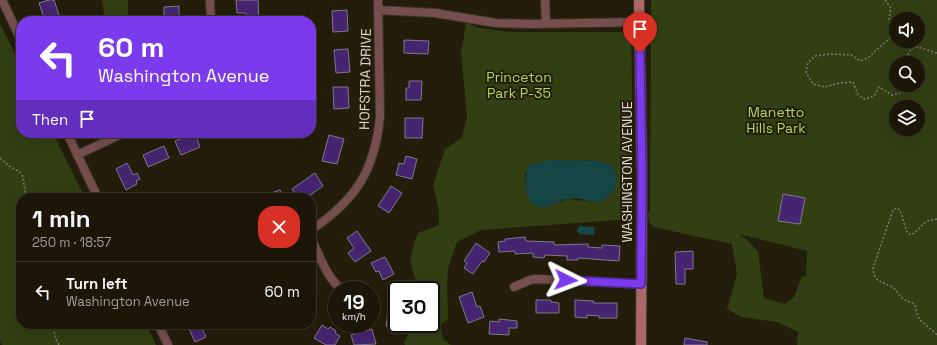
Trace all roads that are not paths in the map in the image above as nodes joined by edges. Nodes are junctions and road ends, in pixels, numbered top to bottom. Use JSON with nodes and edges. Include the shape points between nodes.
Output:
{"nodes":[{"id":1,"x":2,"y":0,"type":"edge"},
{"id":2,"x":210,"y":0,"type":"edge"},
{"id":3,"x":378,"y":0,"type":"edge"},
{"id":4,"x":545,"y":0,"type":"edge"},
{"id":5,"x":640,"y":0,"type":"edge"},
{"id":6,"x":378,"y":10,"type":"junction"},
{"id":7,"x":210,"y":16,"type":"edge"},
{"id":8,"x":640,"y":22,"type":"junction"},
{"id":9,"x":546,"y":23,"type":"junction"},
{"id":10,"x":16,"y":29,"type":"edge"},
{"id":11,"x":69,"y":138,"type":"edge"},
{"id":12,"x":114,"y":138,"type":"edge"},
{"id":13,"x":78,"y":155,"type":"junction"},
{"id":14,"x":96,"y":193,"type":"edge"},
{"id":15,"x":316,"y":227,"type":"edge"},
{"id":16,"x":316,"y":248,"type":"edge"},
{"id":17,"x":333,"y":281,"type":"edge"},
{"id":18,"x":641,"y":284,"type":"junction"},
{"id":19,"x":514,"y":287,"type":"dead end"},
{"id":20,"x":160,"y":329,"type":"edge"},
{"id":21,"x":168,"y":345,"type":"edge"},
{"id":22,"x":641,"y":345,"type":"edge"}],
"edges":[{"from":1,"to":10,"type":"street"},
{"from":2,"to":7,"type":"street"},
{"from":3,"to":6,"type":"street","name":"HOFSTRA DRIVE"},
{"from":4,"to":9,"type":"street"},
{"from":5,"to":8,"type":"main road","name":"WASHINGTON AVENUE"},
{"from":6,"to":9,"type":"street","via":[[435,13],[496,23]]},
{"from":6,"to":15,"type":"street","name":"HOFSTRA DRIVE","via":[[380,116],[373,156],[348,200]]},
{"from":8,"to":9,"type":"street"},
{"from":8,"to":18,"type":"main road","name":"WASHINGTON AVENUE"},
{"from":11,"to":13,"type":"street"},
{"from":12,"to":13,"type":"street"},
{"from":13,"to":14,"type":"street"},
{"from":16,"to":17,"type":"street"},
{"from":18,"to":19,"type":"street","via":[[536,279]]},
{"from":18,"to":22,"type":"main road","name":"WASHINGTON AVENUE"},
{"from":20,"to":21,"type":"street"}]}
